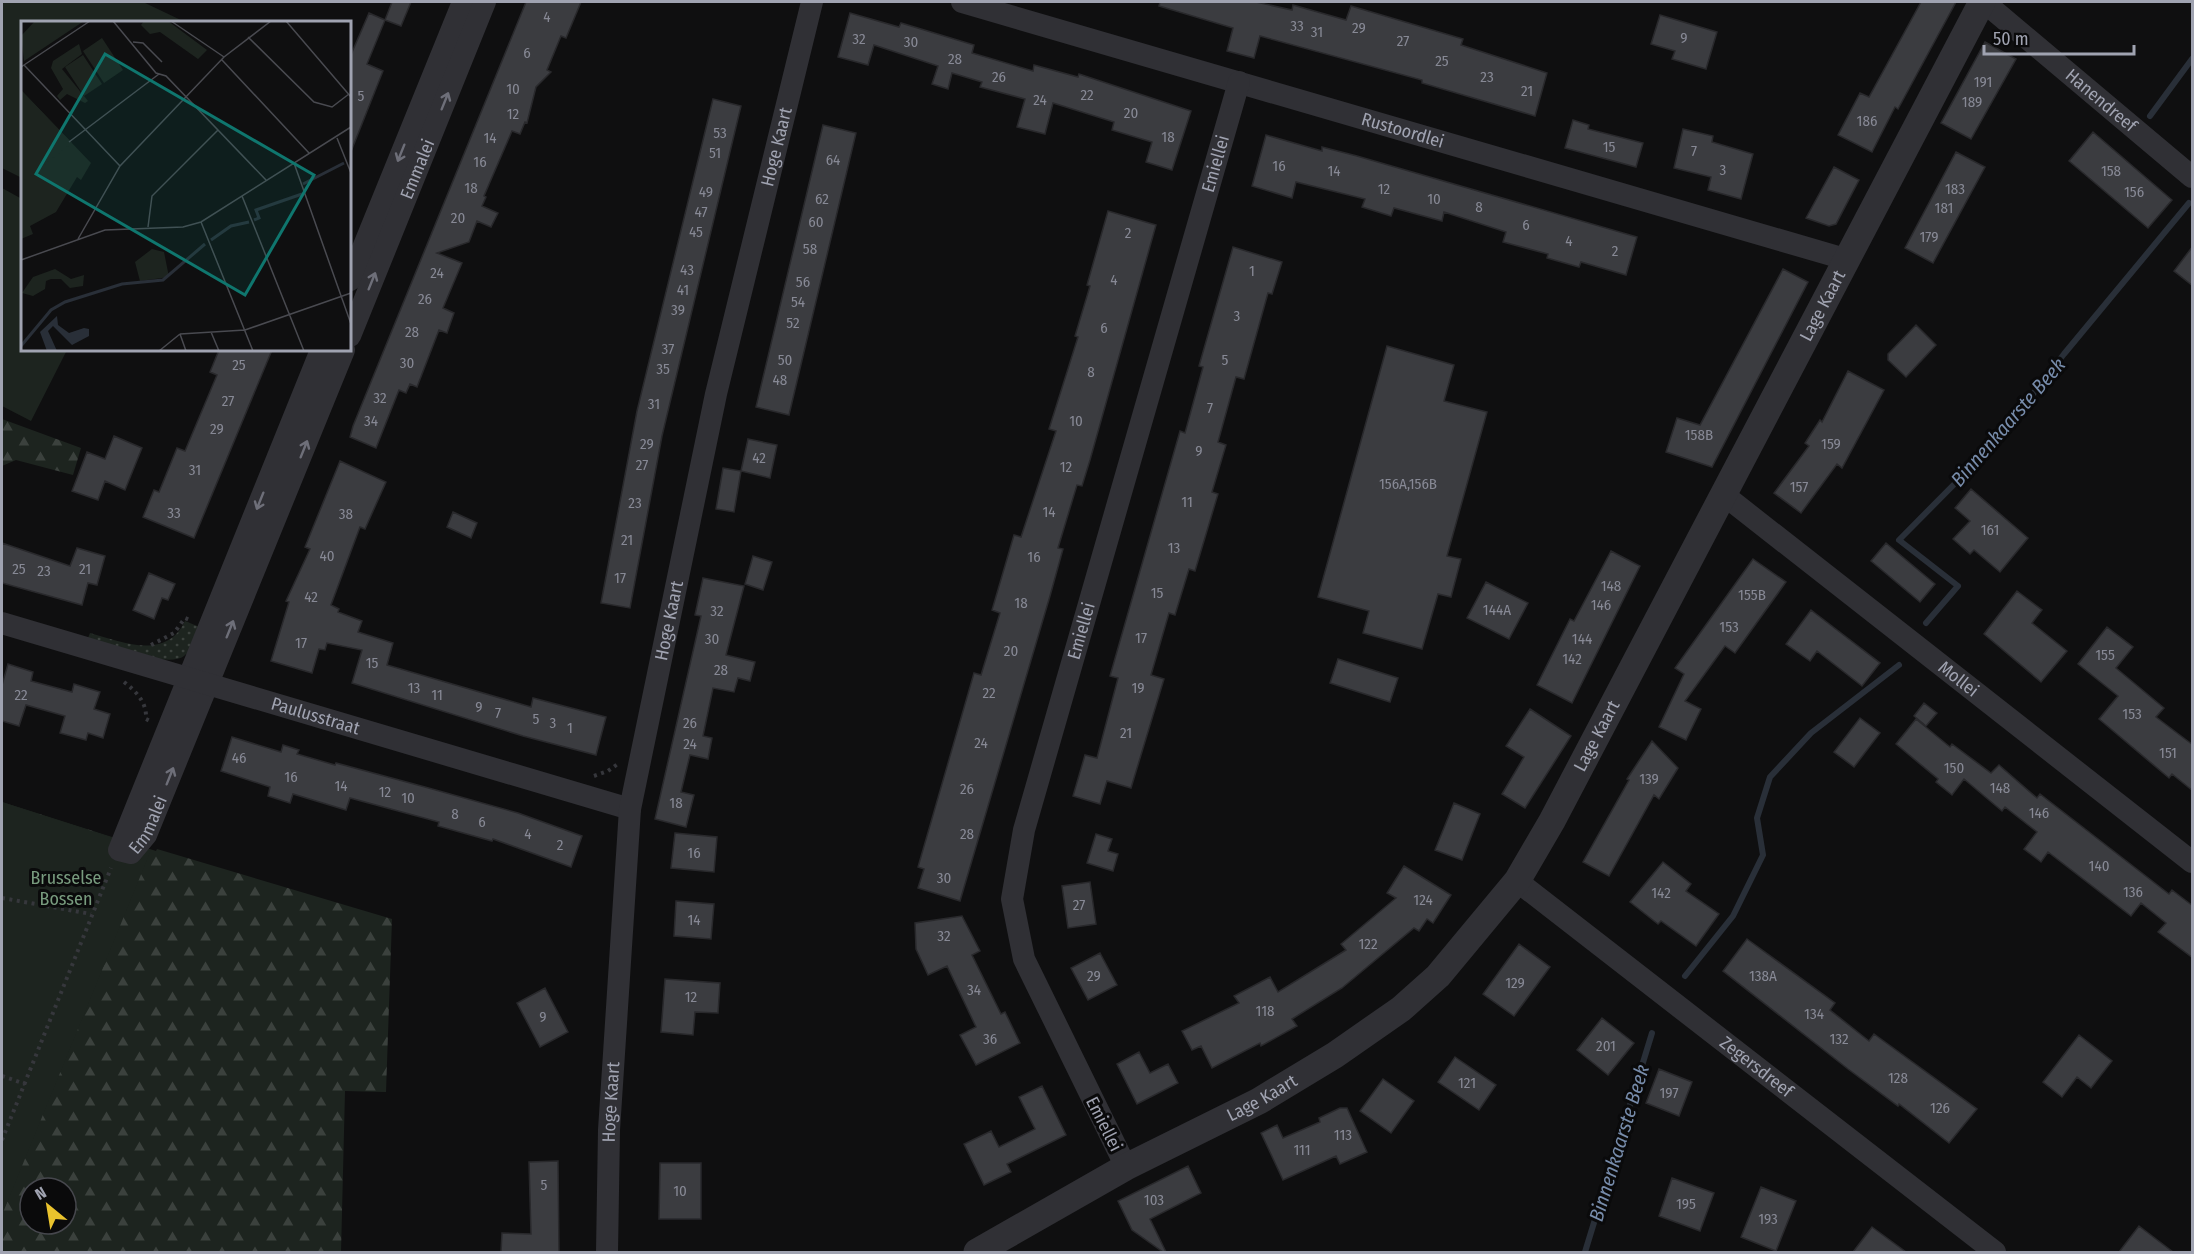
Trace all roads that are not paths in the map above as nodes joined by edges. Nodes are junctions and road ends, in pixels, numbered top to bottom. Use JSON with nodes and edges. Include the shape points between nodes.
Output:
{"nodes":[{"id":1,"x":463,"y":2,"type":"edge"},
{"id":2,"x":485,"y":2,"type":"edge"},
{"id":3,"x":812,"y":2,"type":"edge"},
{"id":4,"x":962,"y":2,"type":"edge"},
{"id":5,"x":1983,"y":2,"type":"edge"},
{"id":6,"x":1239,"y":82,"type":"junction"},
{"id":7,"x":2193,"y":177,"type":"edge"},
{"id":8,"x":1845,"y":259,"type":"junction"},
{"id":9,"x":351,"y":278,"type":"edge"},
{"id":10,"x":351,"y":334,"type":"edge"},
{"id":11,"x":321,"y":351,"type":"edge"},
{"id":12,"x":344,"y":351,"type":"edge"},
{"id":13,"x":1724,"y":495,"type":"junction"},
{"id":14,"x":2,"y":623,"type":"edge"},
{"id":15,"x":198,"y":681,"type":"junction"},
{"id":16,"x":630,"y":809,"type":"junction"},
{"id":17,"x":119,"y":850,"type":"road end"},
{"id":18,"x":2193,"y":862,"type":"edge"},
{"id":19,"x":1517,"y":881,"type":"junction"},
{"id":20,"x":1126,"y":1167,"type":"junction"},
{"id":21,"x":607,"y":1252,"type":"edge"},
{"id":22,"x":977,"y":1252,"type":"edge"},
{"id":23,"x":1995,"y":1252,"type":"edge"}],
"edges":[{"from":1,"to":9,"type":"street","name":"Emmalei","one_way":true},
{"from":10,"to":2,"type":"street","name":"Emmalei","one_way":true},
{"from":3,"to":16,"type":"street","name":"Hoge Kaart","via":[[716,394]]},
{"from":4,"to":6,"type":"street","name":"Rustoordlei"},
{"from":5,"to":7,"type":"street","name":"Hanendreef"},
{"from":5,"to":8,"type":"street","name":"Lage Kaart"},
{"from":6,"to":8,"type":"street","name":"Rustoordlei"},
{"from":6,"to":20,"type":"street","name":"Emiellei","via":[[1024,830],[1012,899],[1024,959]]},
{"from":8,"to":13,"type":"street","name":"Lage Kaart"},
{"from":11,"to":15,"type":"street","name":"Emmalei","one_way":true},
{"from":15,"to":12,"type":"street","name":"Emmalei","one_way":true},
{"from":13,"to":18,"type":"street","name":"Mollei"},
{"from":13,"to":19,"type":"street","name":"Lage Kaart"},
{"from":14,"to":15,"type":"street","name":"Paulusstraat"},
{"from":15,"to":16,"type":"street","name":"Paulusstraat"},
{"from":15,"to":17,"type":"street","name":"Emmalei"},
{"from":16,"to":21,"type":"street","name":"Hoge Kaart","via":[[609,1130]]},
{"from":19,"to":20,"type":"street","name":"Lage Kaart","via":[[1437,976],[1401,1009],[1259,1101]]},
{"from":19,"to":23,"type":"street","name":"Zegersdreef"},
{"from":20,"to":22,"type":"street","name":"Lage Kaart"}]}
